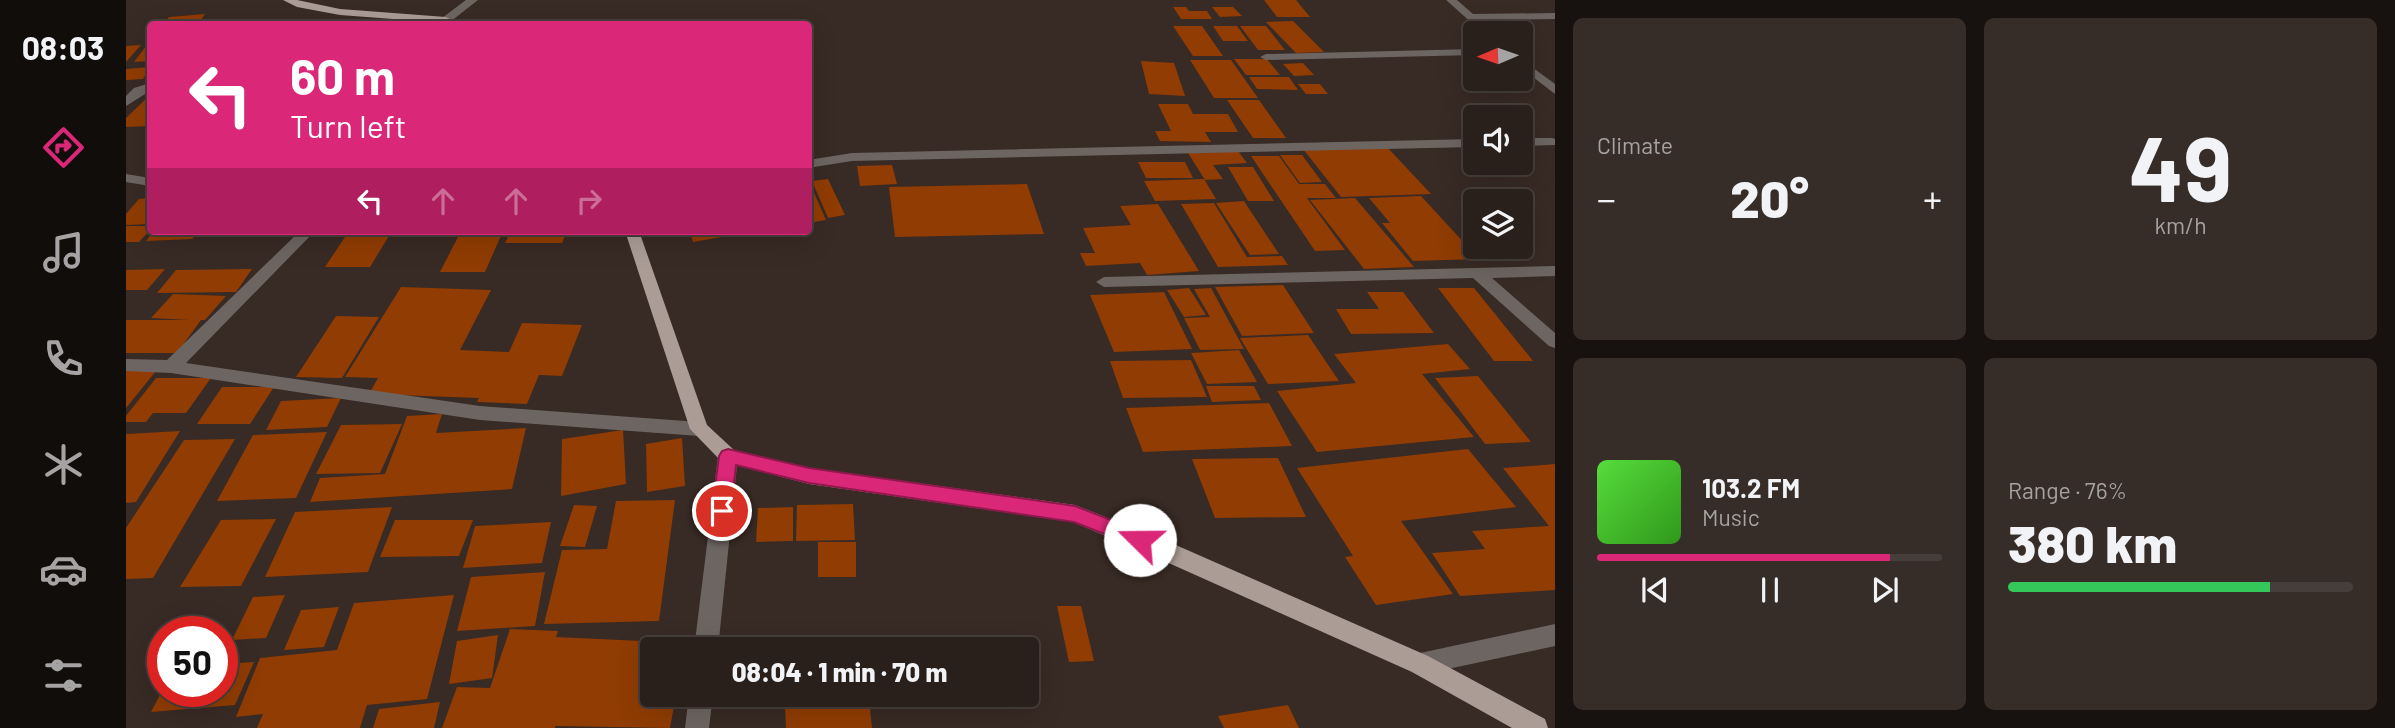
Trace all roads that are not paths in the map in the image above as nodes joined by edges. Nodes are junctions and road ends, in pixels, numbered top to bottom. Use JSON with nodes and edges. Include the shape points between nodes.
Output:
{"nodes":[{"id":1,"x":288,"y":0,"type":"edge"},
{"id":2,"x":473,"y":0,"type":"edge"},
{"id":3,"x":1451,"y":0,"type":"edge"},
{"id":4,"x":1555,"y":16,"type":"edge"},
{"id":5,"x":1471,"y":17,"type":"junction"},
{"id":6,"x":440,"y":21,"type":"edge"},
{"id":7,"x":451,"y":21,"type":"edge"},
{"id":8,"x":1476,"y":21,"type":"edge"},
{"id":9,"x":1463,"y":52,"type":"edge"},
{"id":10,"x":1266,"y":57,"type":"dead end"},
{"id":11,"x":1533,"y":72,"type":"edge"},
{"id":12,"x":138,"y":90,"type":"edge"},
{"id":13,"x":1555,"y":90,"type":"edge"},
{"id":14,"x":126,"y":102,"type":"edge"},
{"id":15,"x":1533,"y":142,"type":"edge"},
{"id":16,"x":1463,"y":143,"type":"edge"},
{"id":17,"x":1554,"y":143,"type":"edge"},
{"id":18,"x":812,"y":163,"type":"edge"},
{"id":19,"x":126,"y":178,"type":"edge"},
{"id":20,"x":147,"y":182,"type":"edge"},
{"id":21,"x":304,"y":235,"type":"edge"},
{"id":22,"x":633,"y":235,"type":"edge"},
{"id":23,"x":1555,"y":271,"type":"edge"},
{"id":24,"x":1477,"y":273,"type":"junction"},
{"id":25,"x":1104,"y":282,"type":"dead end"},
{"id":26,"x":1555,"y":342,"type":"edge"},
{"id":27,"x":126,"y":365,"type":"edge"},
{"id":28,"x":171,"y":367,"type":"junction"},
{"id":29,"x":699,"y":429,"type":"junction"},
{"id":30,"x":728,"y":456,"type":"junction"},
{"id":31,"x":1555,"y":635,"type":"edge"},
{"id":32,"x":707,"y":637,"type":"edge"},
{"id":33,"x":1420,"y":664,"type":"junction"},
{"id":34,"x":700,"y":707,"type":"edge"},
{"id":35,"x":697,"y":728,"type":"edge"},
{"id":36,"x":1536,"y":728,"type":"edge"}],
"edges":[{"from":1,"to":6,"type":"main road","via":[[337,11]]},
{"from":2,"to":7,"type":"street"},
{"from":3,"to":5,"type":"street"},
{"from":4,"to":5,"type":"street"},
{"from":5,"to":8,"type":"street"},
{"from":9,"to":10,"type":"street"},
{"from":11,"to":13,"type":"street"},
{"from":12,"to":14,"type":"street"},
{"from":15,"to":17,"type":"street"},
{"from":16,"to":18,"type":"street","via":[[852,157]]},
{"from":19,"to":20,"type":"street"},
{"from":21,"to":28,"type":"street"},
{"from":22,"to":29,"type":"main road"},
{"from":23,"to":24,"type":"street"},
{"from":24,"to":25,"type":"street"},
{"from":24,"to":26,"type":"street"},
{"from":27,"to":28,"type":"street"},
{"from":28,"to":29,"type":"street","via":[[480,413]]},
{"from":29,"to":30,"type":"main road"},
{"from":30,"to":32,"type":"street"},
{"from":30,"to":33,"type":"main road","via":[[809,476],[1075,514]]},
{"from":31,"to":33,"type":"street"},
{"from":33,"to":36,"type":"main road"},
{"from":34,"to":35,"type":"street"}]}
